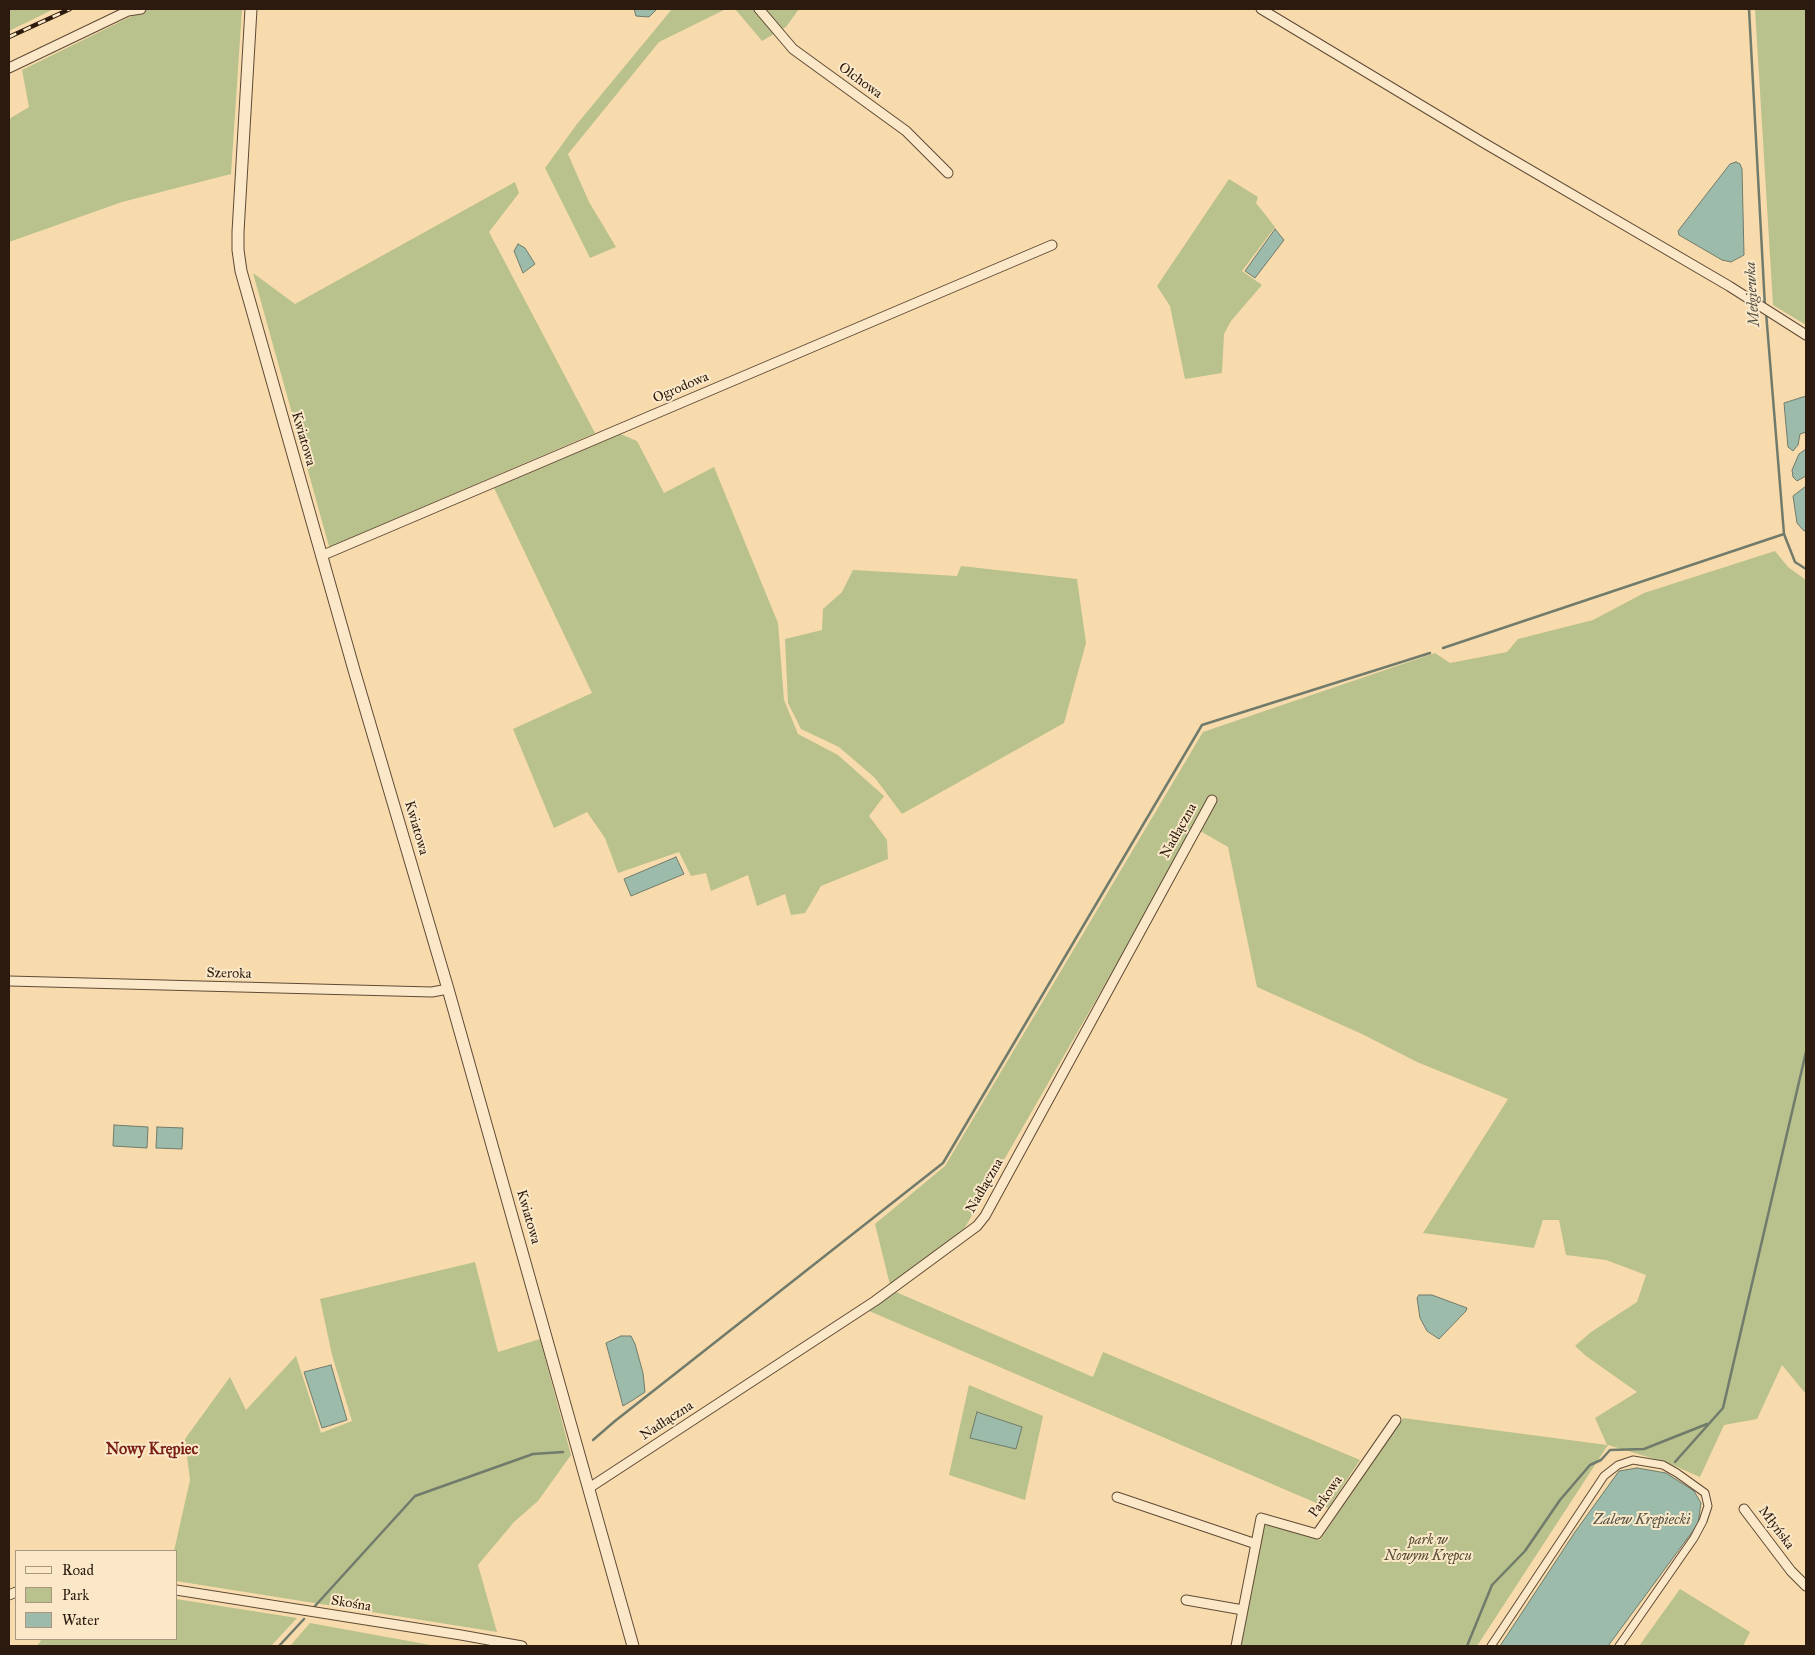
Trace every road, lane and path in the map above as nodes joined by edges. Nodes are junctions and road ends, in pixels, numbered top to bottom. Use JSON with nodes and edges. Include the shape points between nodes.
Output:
{"nodes":[{"id":1,"x":141,"y":9,"type":"edge"},
{"id":2,"x":251,"y":9,"type":"edge"},
{"id":3,"x":759,"y":9,"type":"edge"},
{"id":4,"x":1261,"y":9,"type":"edge"},
{"id":5,"x":9,"y":68,"type":"edge"},
{"id":6,"x":948,"y":173,"type":"dead end"},
{"id":7,"x":1052,"y":245,"type":"dead end"},
{"id":8,"x":1806,"y":335,"type":"edge"},
{"id":9,"x":321,"y":556,"type":"junction"},
{"id":10,"x":1212,"y":800,"type":"dead end"},
{"id":11,"x":9,"y":981,"type":"edge"},
{"id":12,"x":448,"y":989,"type":"junction"},
{"id":13,"x":1396,"y":1420,"type":"dead end"},
{"id":14,"x":589,"y":1488,"type":"junction"},
{"id":15,"x":1117,"y":1497,"type":"dead end"},
{"id":16,"x":1744,"y":1509,"type":"dead end"},
{"id":17,"x":1256,"y":1544,"type":"junction"},
{"id":18,"x":1806,"y":1586,"type":"edge"},
{"id":19,"x":178,"y":1590,"type":"edge"},
{"id":20,"x":1186,"y":1600,"type":"dead end"},
{"id":21,"x":1243,"y":1610,"type":"junction"},
{"id":22,"x":522,"y":1646,"type":"edge"},
{"id":23,"x":633,"y":1646,"type":"edge"},
{"id":24,"x":1236,"y":1646,"type":"edge"},
{"id":25,"x":1491,"y":1646,"type":"edge"},
{"id":26,"x":1619,"y":1646,"type":"edge"}],
"edges":[{"from":1,"to":5,"type":"street","via":[[128,11]]},
{"from":2,"to":9,"type":"street","name":"Kwiatowa","via":[[238,232],[240,271]]},
{"from":3,"to":6,"type":"street","name":"Olchowa","via":[[793,49],[906,131]]},
{"from":4,"to":8,"type":"street"},
{"from":7,"to":9,"type":"street","name":"Ogrodowa"},
{"from":9,"to":12,"type":"street","name":"Kwiatowa"},
{"from":10,"to":14,"type":"street","name":"Nadłączna","via":[[977,1226],[875,1301]]},
{"from":11,"to":12,"type":"street","name":"Szeroka","via":[[432,992]]},
{"from":12,"to":14,"type":"street","name":"Kwiatowa"},
{"from":13,"to":17,"type":"street","name":"Parkowa","via":[[1317,1534],[1261,1518]]},
{"from":14,"to":23,"type":"street","name":"Kwiatowa"},
{"from":15,"to":17,"type":"street"},
{"from":16,"to":18,"type":"street","name":"Młyńska"},
{"from":17,"to":21,"type":"street","name":"Parkowa"},
{"from":19,"to":22,"type":"street","name":"Skośna"},
{"from":20,"to":21,"type":"street"},
{"from":21,"to":24,"type":"street","name":"Parkowa"},
{"from":25,"to":26,"type":"street","via":[[1604,1476],[1618,1465],[1633,1460],[1663,1465],[1697,1485],[1706,1493],[1708,1506],[1694,1538]]}]}
